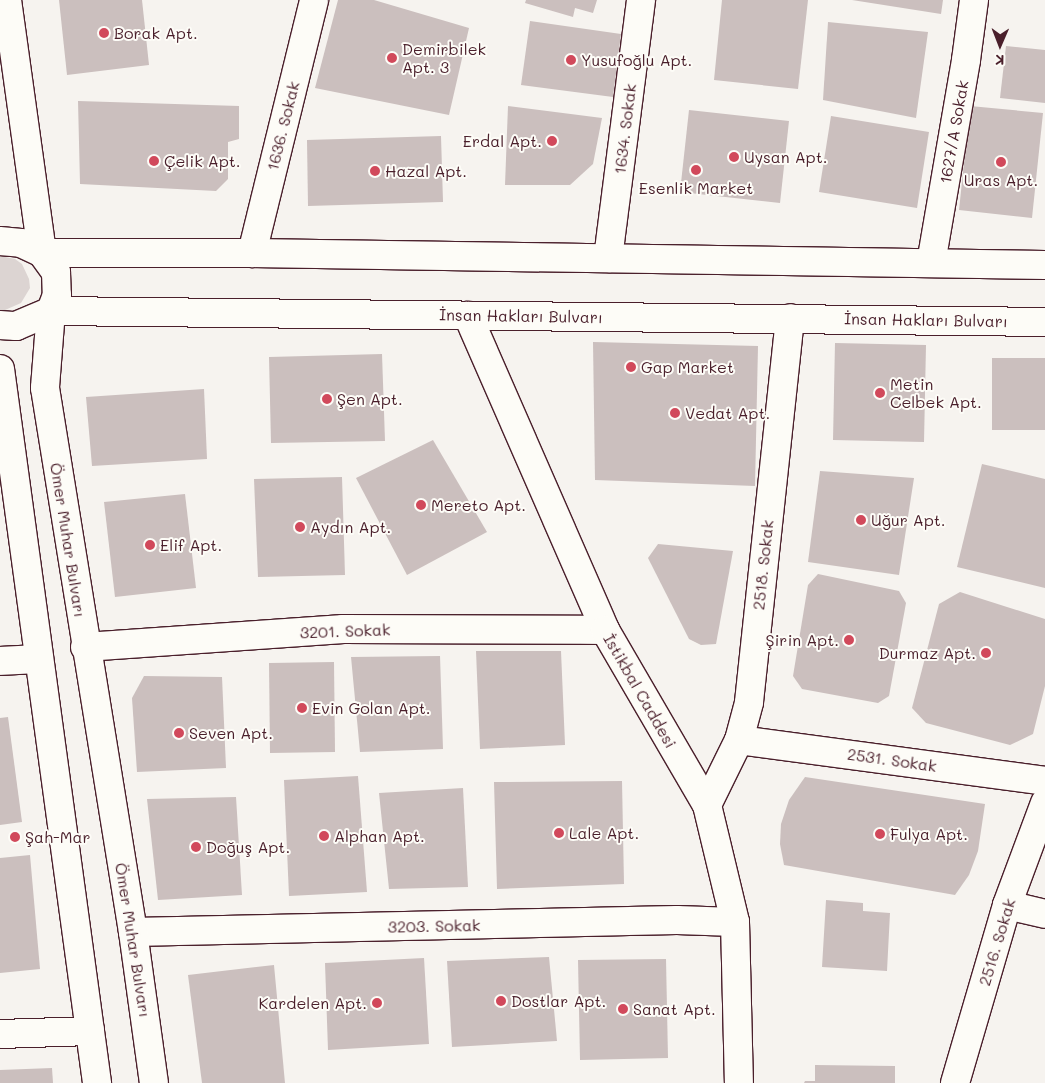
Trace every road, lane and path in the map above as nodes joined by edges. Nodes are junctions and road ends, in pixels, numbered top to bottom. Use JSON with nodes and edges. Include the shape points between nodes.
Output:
{"nodes":[{"id":1,"x":7,"y":0,"type":"edge"},
{"id":2,"x":314,"y":0,"type":"edge"},
{"id":3,"x":641,"y":0,"type":"edge"},
{"id":4,"x":974,"y":0,"type":"edge"},
{"id":5,"x":0,"y":241,"type":"edge"},
{"id":6,"x":42,"y":253,"type":"junction"},
{"id":7,"x":252,"y":253,"type":"junction"},
{"id":8,"x":608,"y":258,"type":"junction"},
{"id":9,"x":931,"y":263,"type":"junction"},
{"id":10,"x":1045,"y":265,"type":"edge"},
{"id":11,"x":51,"y":311,"type":"junction"},
{"id":12,"x":468,"y":316,"type":"junction"},
{"id":13,"x":790,"y":318,"type":"junction"},
{"id":14,"x":1045,"y":322,"type":"edge"},
{"id":15,"x":0,"y":325,"type":"edge"},
{"id":16,"x":0,"y":369,"type":"edge"},
{"id":17,"x":605,"y":630,"type":"junction"},
{"id":18,"x":85,"y":647,"type":"junction"},
{"id":19,"x":0,"y":660,"type":"edge"},
{"id":20,"x":39,"y":660,"type":"junction"},
{"id":21,"x":739,"y":740,"type":"junction"},
{"id":22,"x":1045,"y":781,"type":"edge"},
{"id":23,"x":1045,"y":803,"type":"edge"},
{"id":24,"x":707,"y":805,"type":"junction"},
{"id":25,"x":1008,"y":904,"type":"junction"},
{"id":26,"x":1045,"y":914,"type":"edge"},
{"id":27,"x":735,"y":922,"type":"junction"},
{"id":28,"x":132,"y":932,"type":"junction"},
{"id":29,"x":90,"y":1031,"type":"junction"},
{"id":30,"x":0,"y":1034,"type":"edge"},
{"id":31,"x":97,"y":1083,"type":"edge"},
{"id":32,"x":154,"y":1083,"type":"edge"},
{"id":33,"x":739,"y":1083,"type":"edge"},
{"id":34,"x":956,"y":1083,"type":"edge"}],
"edges":[{"from":1,"to":6,"type":"street","name":"Ömer Muhar Bulvarı"},
{"from":2,"to":7,"type":"street","name":"1636. Sokak"},
{"from":3,"to":8,"type":"street","name":"1634. Sokak"},
{"from":4,"to":9,"type":"street","name":"1627/A Sokak"},
{"from":5,"to":6,"type":"street","via":[[21,243]]},
{"from":6,"to":7,"type":"street"},
{"from":6,"to":11,"type":"street","name":"Ömer Muhar Bulvarı","via":[[56,272],[57,295]]},
{"from":7,"to":8,"type":"street"},
{"from":8,"to":9,"type":"street"},
{"from":9,"to":10,"type":"street"},
{"from":11,"to":12,"type":"street","name":"İnsan Hakları Bulvarı"},
{"from":11,"to":15,"type":"street","name":"İnsan Hakları Bulvarı","via":[[16,326]]},
{"from":11,"to":18,"type":"street","name":"Ömer Muhar Bulvarı","via":[[45,388]]},
{"from":12,"to":13,"type":"street","name":"İnsan Hakları Bulvarı"},
{"from":12,"to":17,"type":"street","name":"İstikbal Caddesi"},
{"from":13,"to":14,"type":"street","name":"İnsan Hakları Bulvarı"},
{"from":13,"to":21,"type":"street","name":"2518. Sokak","via":[[749,702]]},
{"from":16,"to":20,"type":"street"},
{"from":17,"to":18,"type":"street","name":"3201. Sokak","via":[[343,629]]},
{"from":17,"to":24,"type":"street","name":"İstikbal Caddesi"},
{"from":18,"to":28,"type":"street","name":"Ömer Muhar Bulvarı"},
{"from":19,"to":20,"type":"street"},
{"from":20,"to":29,"type":"street"},
{"from":21,"to":22,"type":"street","name":"2531. Sokak"},
{"from":21,"to":24,"type":"street","name":"2518. Sokak"},
{"from":23,"to":25,"type":"street","name":"2516. Sokak"},
{"from":24,"to":27,"type":"street","name":"İstikbal Caddesi"},
{"from":25,"to":26,"type":"street"},
{"from":25,"to":34,"type":"street","name":"2516. Sokak"},
{"from":27,"to":28,"type":"street","name":"3203. Sokak","via":[[677,920]]},
{"from":27,"to":33,"type":"street","name":"İstikbal Caddesi"},
{"from":28,"to":32,"type":"street","name":"Ömer Muhar Bulvarı"},
{"from":29,"to":30,"type":"street"},
{"from":29,"to":31,"type":"street"}]}
